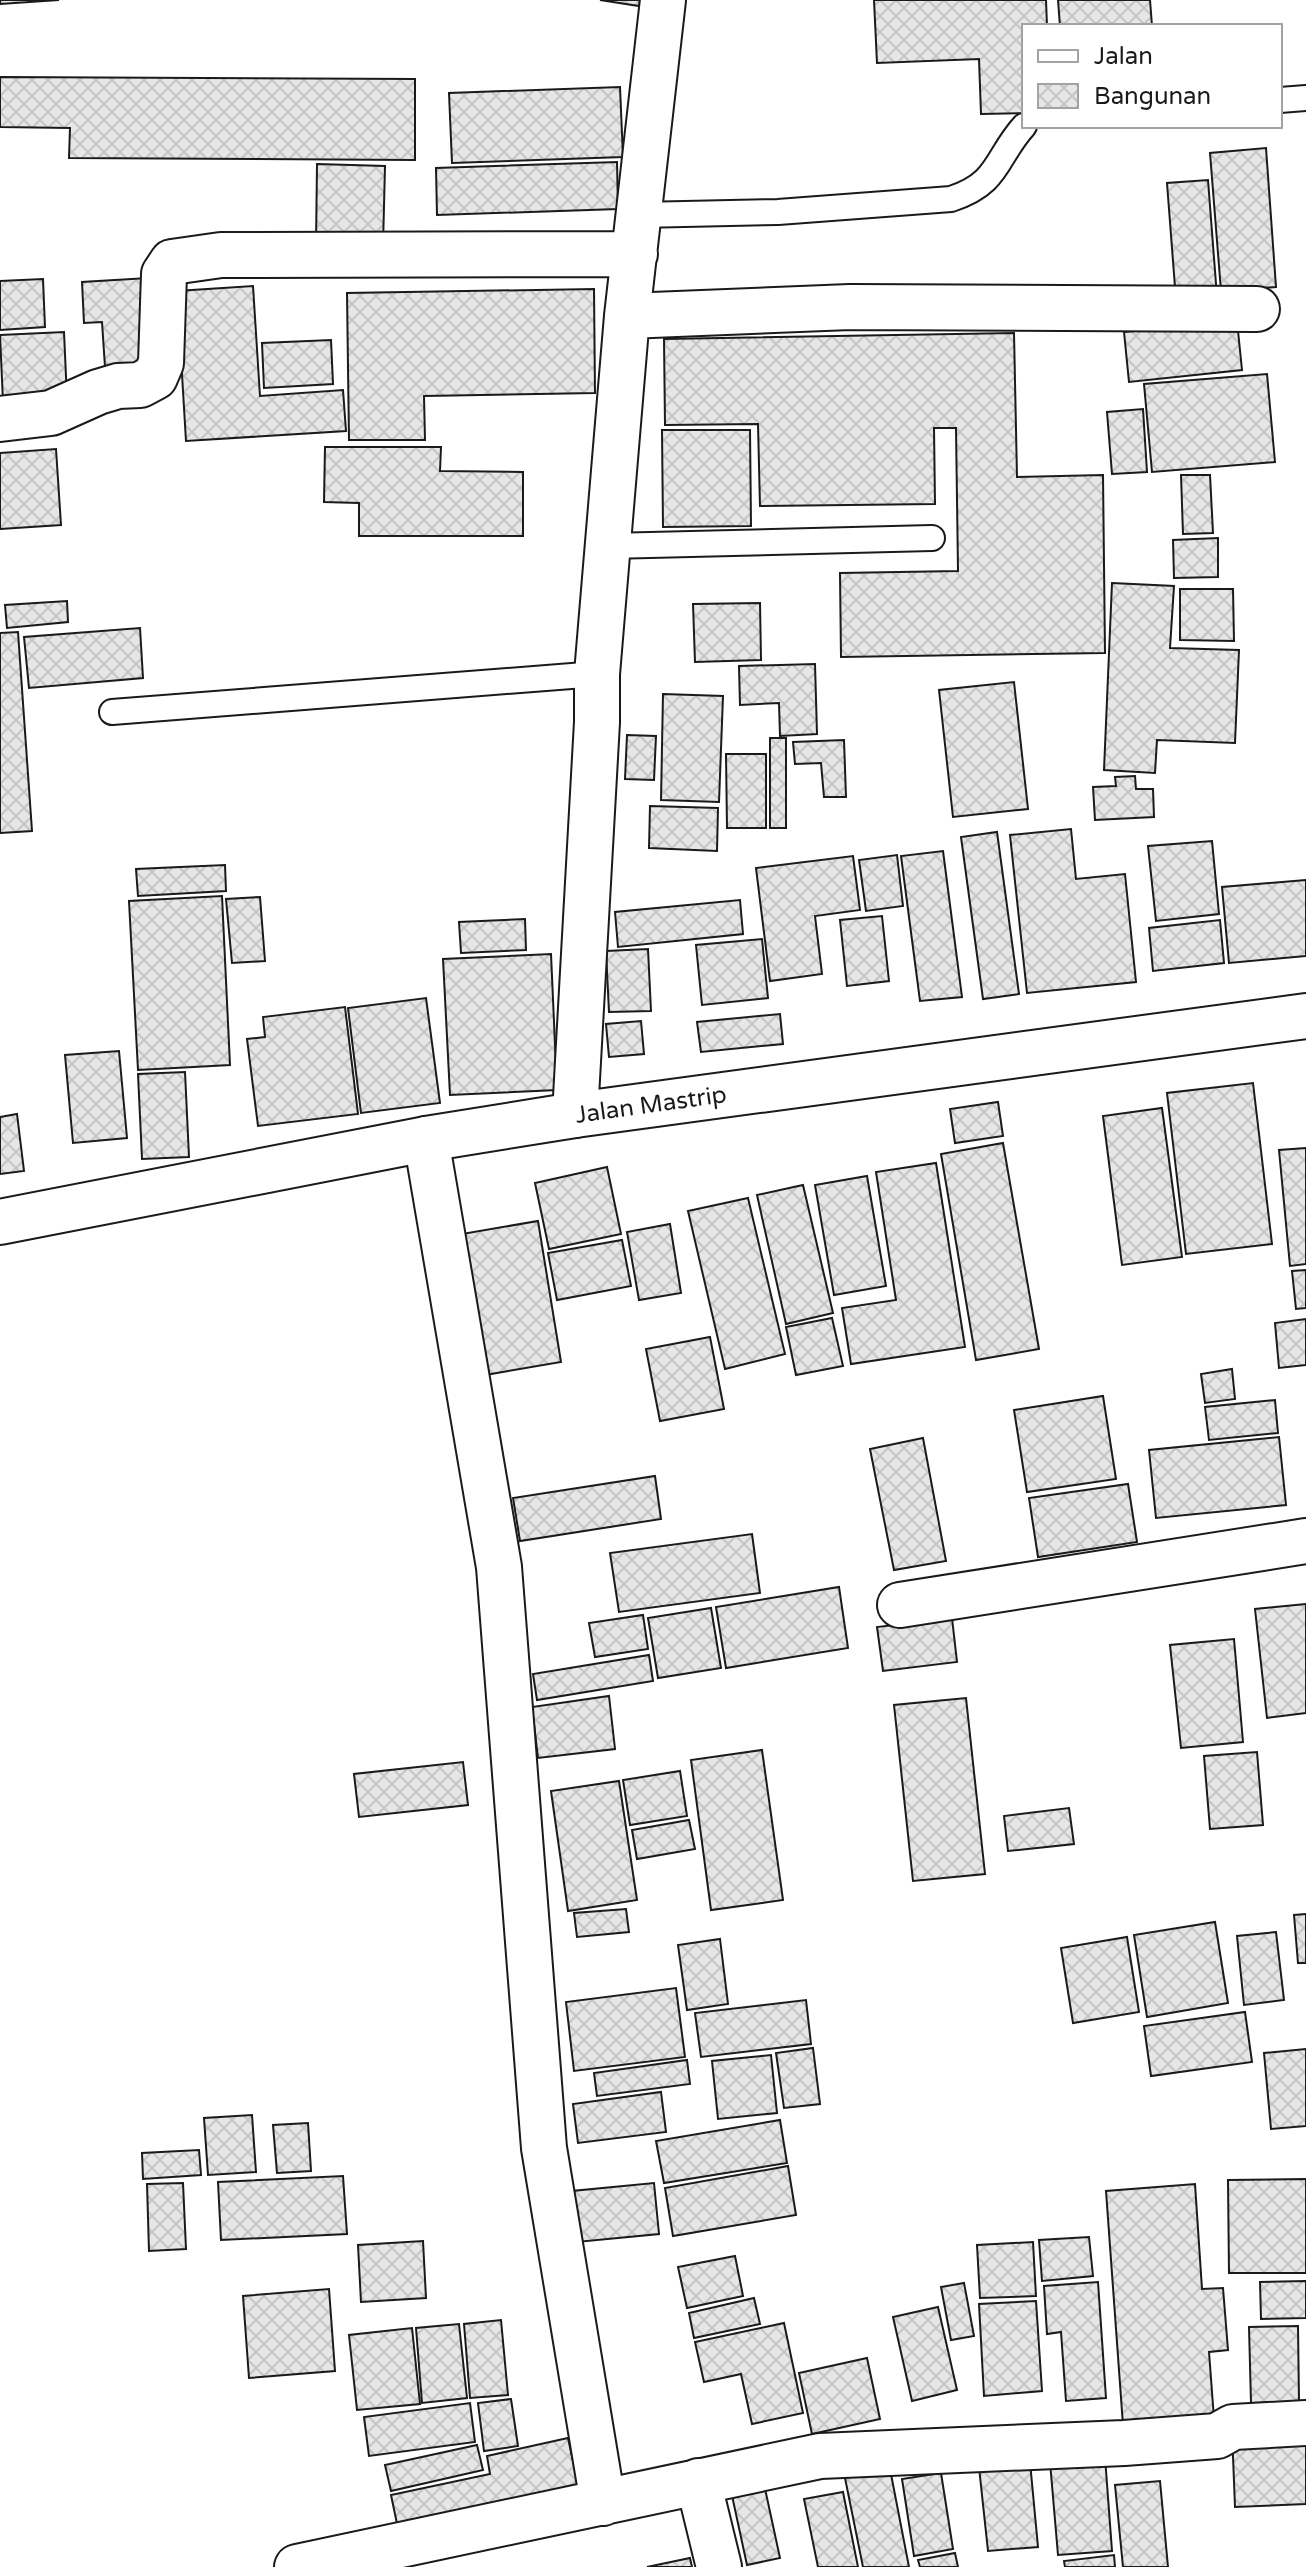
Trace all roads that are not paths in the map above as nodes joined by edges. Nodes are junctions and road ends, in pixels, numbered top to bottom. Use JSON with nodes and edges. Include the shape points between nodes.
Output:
{"nodes":[{"id":1,"x":663,"y":0,"type":"edge"},
{"id":2,"x":1306,"y":98,"type":"edge"},
{"id":3,"x":1282,"y":100,"type":"edge"},
{"id":4,"x":1022,"y":128,"type":"edge"},
{"id":5,"x":637,"y":234,"type":"junction"},
{"id":6,"x":1257,"y":309,"type":"dead end"},
{"id":7,"x":627,"y":316,"type":"junction"},
{"id":8,"x":0,"y":419,"type":"edge"},
{"id":9,"x":932,"y":538,"type":"dead end"},
{"id":10,"x":608,"y":546,"type":"junction"},
{"id":11,"x":597,"y":674,"type":"junction"},
{"id":12,"x":112,"y":712,"type":"dead end"},
{"id":13,"x":1306,"y":1016,"type":"edge"},
{"id":14,"x":575,"y":1115,"type":"junction"},
{"id":15,"x":426,"y":1139,"type":"junction"},
{"id":16,"x":0,"y":1222,"type":"edge"},
{"id":17,"x":1306,"y":1541,"type":"edge"},
{"id":18,"x":900,"y":1605,"type":"dead end"},
{"id":19,"x":1306,"y":2423,"type":"edge"},
{"id":20,"x":698,"y":2481,"type":"junction"},
{"id":21,"x":603,"y":2503,"type":"junction"},
{"id":22,"x":297,"y":2567,"type":"edge"},
{"id":23,"x":719,"y":2567,"type":"edge"}],
"edges":[{"from":1,"to":5,"type":"street"},
{"from":2,"to":3,"type":"lane"},
{"from":4,"to":5,"type":"lane","via":[[984,183],[951,199],[778,212]]},
{"from":5,"to":7,"type":"street"},
{"from":5,"to":8,"type":"street","via":[[221,255],[172,262],[164,274],[161,363],[155,377],[98,392],[51,413]]},
{"from":6,"to":7,"type":"street","via":[[850,307]]},
{"from":7,"to":10,"type":"street"},
{"from":9,"to":10,"type":"lane"},
{"from":10,"to":11,"type":"street"},
{"from":11,"to":12,"type":"lane"},
{"from":11,"to":14,"type":"street"},
{"from":13,"to":14,"type":"street","name":"Jalan Mastrip"},
{"from":14,"to":15,"type":"street","name":"Jalan Mastrip"},
{"from":15,"to":16,"type":"street","name":"Jalan Mastrip"},
{"from":15,"to":21,"type":"street","via":[[499,1567],[544,2148]]},
{"from":17,"to":18,"type":"street"},
{"from":19,"to":20,"type":"street","via":[[1124,2443],[820,2456]]},
{"from":20,"to":21,"type":"street"},
{"from":20,"to":23,"type":"street"},
{"from":21,"to":22,"type":"street"}]}
